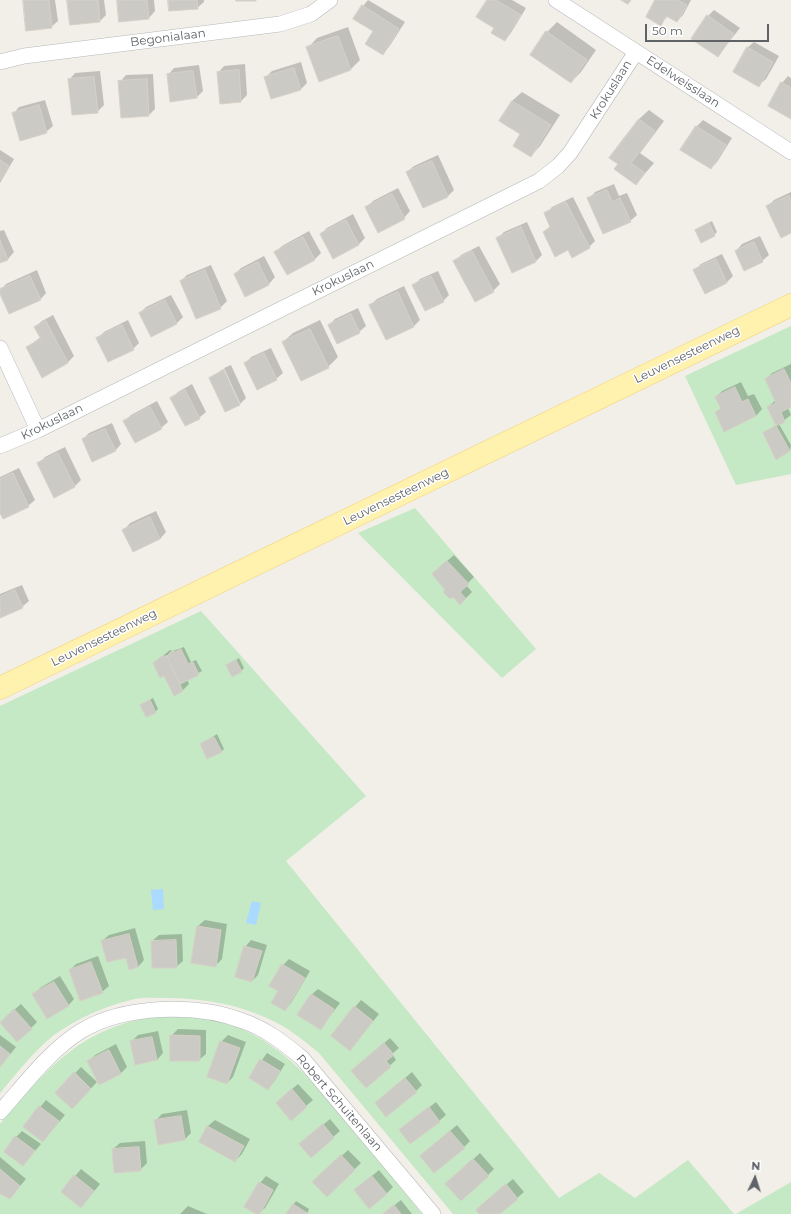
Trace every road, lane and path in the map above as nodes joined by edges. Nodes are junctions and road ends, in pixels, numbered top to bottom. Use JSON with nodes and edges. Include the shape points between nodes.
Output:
{"nodes":[{"id":1,"x":330,"y":0,"type":"edge"},
{"id":2,"x":556,"y":0,"type":"edge"},
{"id":3,"x":636,"y":52,"type":"junction"},
{"id":4,"x":0,"y":62,"type":"edge"},
{"id":5,"x":791,"y":152,"type":"edge"},
{"id":6,"x":791,"y":305,"type":"edge"},
{"id":7,"x":0,"y":348,"type":"edge"},
{"id":8,"x":38,"y":430,"type":"junction"},
{"id":9,"x":0,"y":446,"type":"edge"},
{"id":10,"x":0,"y":688,"type":"edge"},
{"id":11,"x":0,"y":1112,"type":"edge"},
{"id":12,"x":433,"y":1214,"type":"edge"}],
"edges":[{"from":1,"to":4,"type":"street","name":"Begonialaan","via":[[311,14],[280,24],[24,56]]},
{"from":2,"to":3,"type":"street","name":"Edelweisslaan"},
{"from":3,"to":5,"type":"street","name":"Edelweisslaan"},
{"from":3,"to":8,"type":"street","name":"Krokuslaan","via":[[570,153],[539,181]]},
{"from":6,"to":10,"type":"main road","name":"Leuvensesteenweg"},
{"from":7,"to":8,"type":"street"},
{"from":8,"to":9,"type":"street","name":"Krokuslaan"},
{"from":11,"to":12,"type":"street","name":"Robert Schuitenlaan","via":[[51,1055],[81,1031],[96,1024],[135,1012],[156,1010],[191,1010],[225,1015],[244,1020],[264,1030],[302,1058]]}]}
